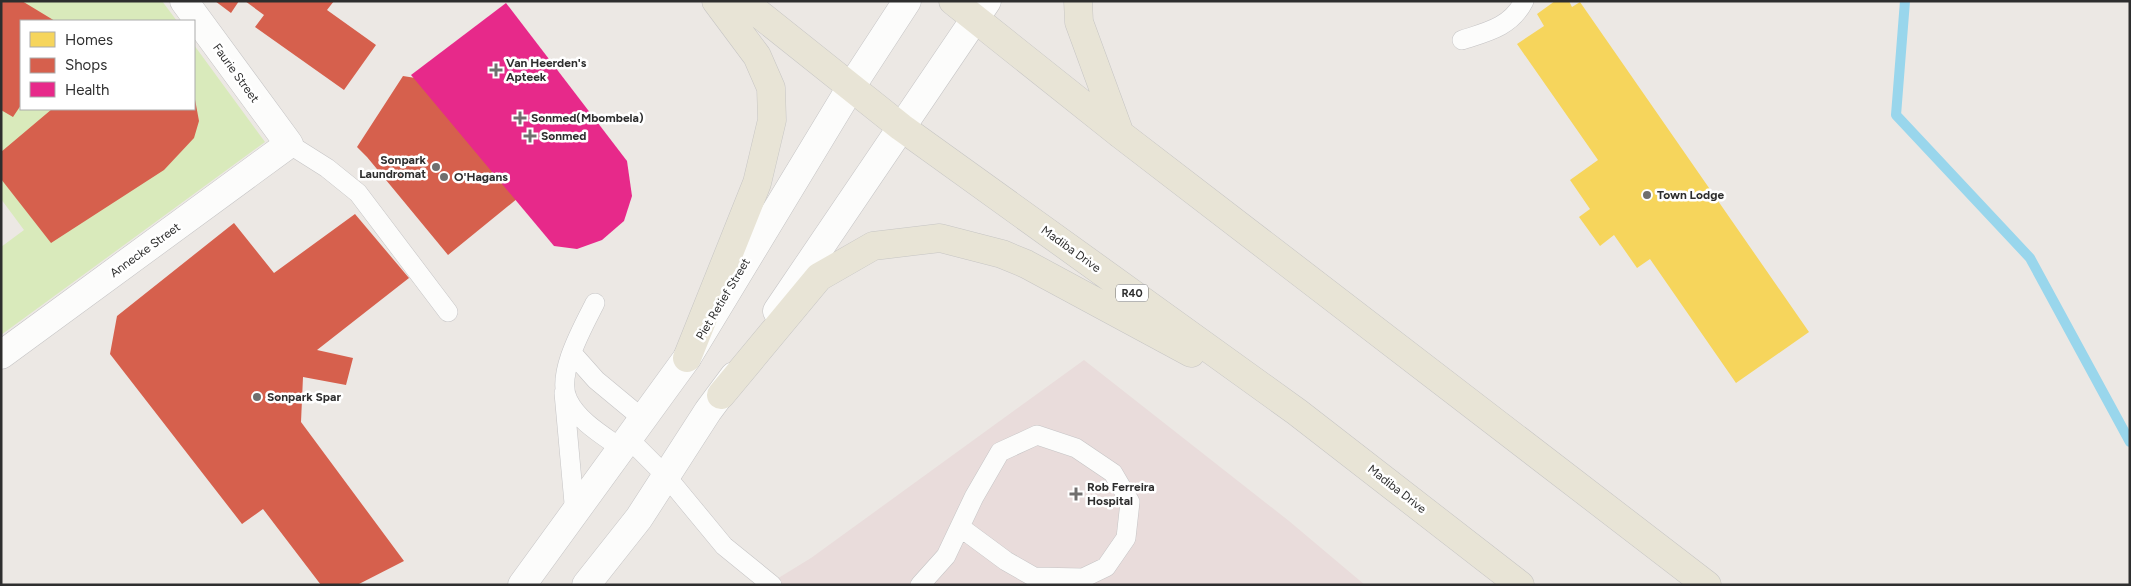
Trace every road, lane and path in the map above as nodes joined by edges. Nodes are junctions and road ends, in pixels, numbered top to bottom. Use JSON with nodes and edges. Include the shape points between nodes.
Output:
{"nodes":[{"id":1,"x":184,"y":1,"type":"edge"},
{"id":2,"x":716,"y":1,"type":"edge"},
{"id":3,"x":743,"y":1,"type":"edge"},
{"id":4,"x":907,"y":1,"type":"edge"},
{"id":5,"x":953,"y":1,"type":"edge"},
{"id":6,"x":1078,"y":1,"type":"edge"},
{"id":7,"x":1524,"y":1,"type":"edge"},
{"id":8,"x":981,"y":10,"type":"edge"},
{"id":9,"x":1462,"y":40,"type":"dead end"},
{"id":10,"x":851,"y":87,"type":"junction"},
{"id":11,"x":901,"y":128,"type":"junction"},
{"id":12,"x":1120,"y":134,"type":"junction"},
{"id":13,"x":288,"y":144,"type":"junction"},
{"id":14,"x":595,"y":302,"type":"dead end"},
{"id":15,"x":448,"y":312,"type":"dead end"},
{"id":16,"x":572,"y":353,"type":"junction"},
{"id":17,"x":1,"y":356,"type":"edge"},
{"id":18,"x":687,"y":358,"type":"junction"},
{"id":19,"x":564,"y":388,"type":"junction"},
{"id":20,"x":722,"y":395,"type":"junction"},
{"id":21,"x":1297,"y":412,"type":"junction"},
{"id":22,"x":632,"y":436,"type":"junction"},
{"id":23,"x":667,"y":477,"type":"junction"},
{"id":24,"x":575,"y":514,"type":"junction"},
{"id":25,"x":960,"y":527,"type":"junction"},
{"id":26,"x":522,"y":585,"type":"edge"},
{"id":27,"x":586,"y":585,"type":"edge"},
{"id":28,"x":772,"y":585,"type":"edge"},
{"id":29,"x":920,"y":585,"type":"edge"},
{"id":30,"x":1520,"y":585,"type":"edge"},
{"id":31,"x":1707,"y":585,"type":"edge"}],
"edges":[{"from":1,"to":13,"type":"street","name":"Faurie Street"},
{"from":2,"to":18,"type":"main road","via":[[757,56],[771,88],[772,120],[757,184]]},
{"from":3,"to":10,"type":"main road","name":"Madiba Drive","number":"R40"},
{"from":4,"to":10,"type":"street","name":"Piet Retief Street"},
{"from":5,"to":8,"type":"main road"},
{"from":6,"to":12,"type":"main road","via":[[1079,22]]},
{"from":7,"to":9,"type":"lane","via":[[1503,26]]},
{"from":8,"to":11,"type":"street"},
{"from":8,"to":12,"type":"main road"},
{"from":10,"to":11,"type":"main road","name":"Madiba Drive","number":"R40"},
{"from":10,"to":18,"type":"street","name":"Piet Retief Street"},
{"from":11,"to":20,"type":"street"},
{"from":11,"to":21,"type":"main road","name":"Madiba Drive","number":"R40"},
{"from":12,"to":31,"type":"main road"},
{"from":13,"to":15,"type":"lane","via":[[327,168],[358,193]]},
{"from":13,"to":17,"type":"street","name":"Annecke Street"},
{"from":14,"to":16,"type":"lane"},
{"from":16,"to":19,"type":"lane"},
{"from":16,"to":22,"type":"lane","via":[[596,380]]},
{"from":18,"to":22,"type":"street","name":"Piet Retief Street"},
{"from":19,"to":22,"type":"lane","via":[[576,411]]},
{"from":19,"to":24,"type":"lane"},
{"from":20,"to":21,"type":"main road","via":[[819,277],[873,246],[940,238],[1002,254],[1026,264]]},
{"from":20,"to":23,"type":"street","via":[[708,411]]},
{"from":21,"to":30,"type":"main road","name":"Madiba Drive","number":"R40"},
{"from":22,"to":23,"type":"lane"},
{"from":22,"to":24,"type":"street","name":"Piet Retief Street"},
{"from":23,"to":27,"type":"street"},
{"from":23,"to":28,"type":"lane","via":[[724,546]]},
{"from":24,"to":26,"type":"street","name":"Piet Retief Street"},
{"from":25,"to":25,"type":"lane","via":[[1000,452],[1037,435],[1076,448],[1113,472],[1130,502],[1126,538],[1106,567],[1084,578],[1034,577],[1006,562]]},
{"from":25,"to":29,"type":"lane","via":[[946,556]]}]}
